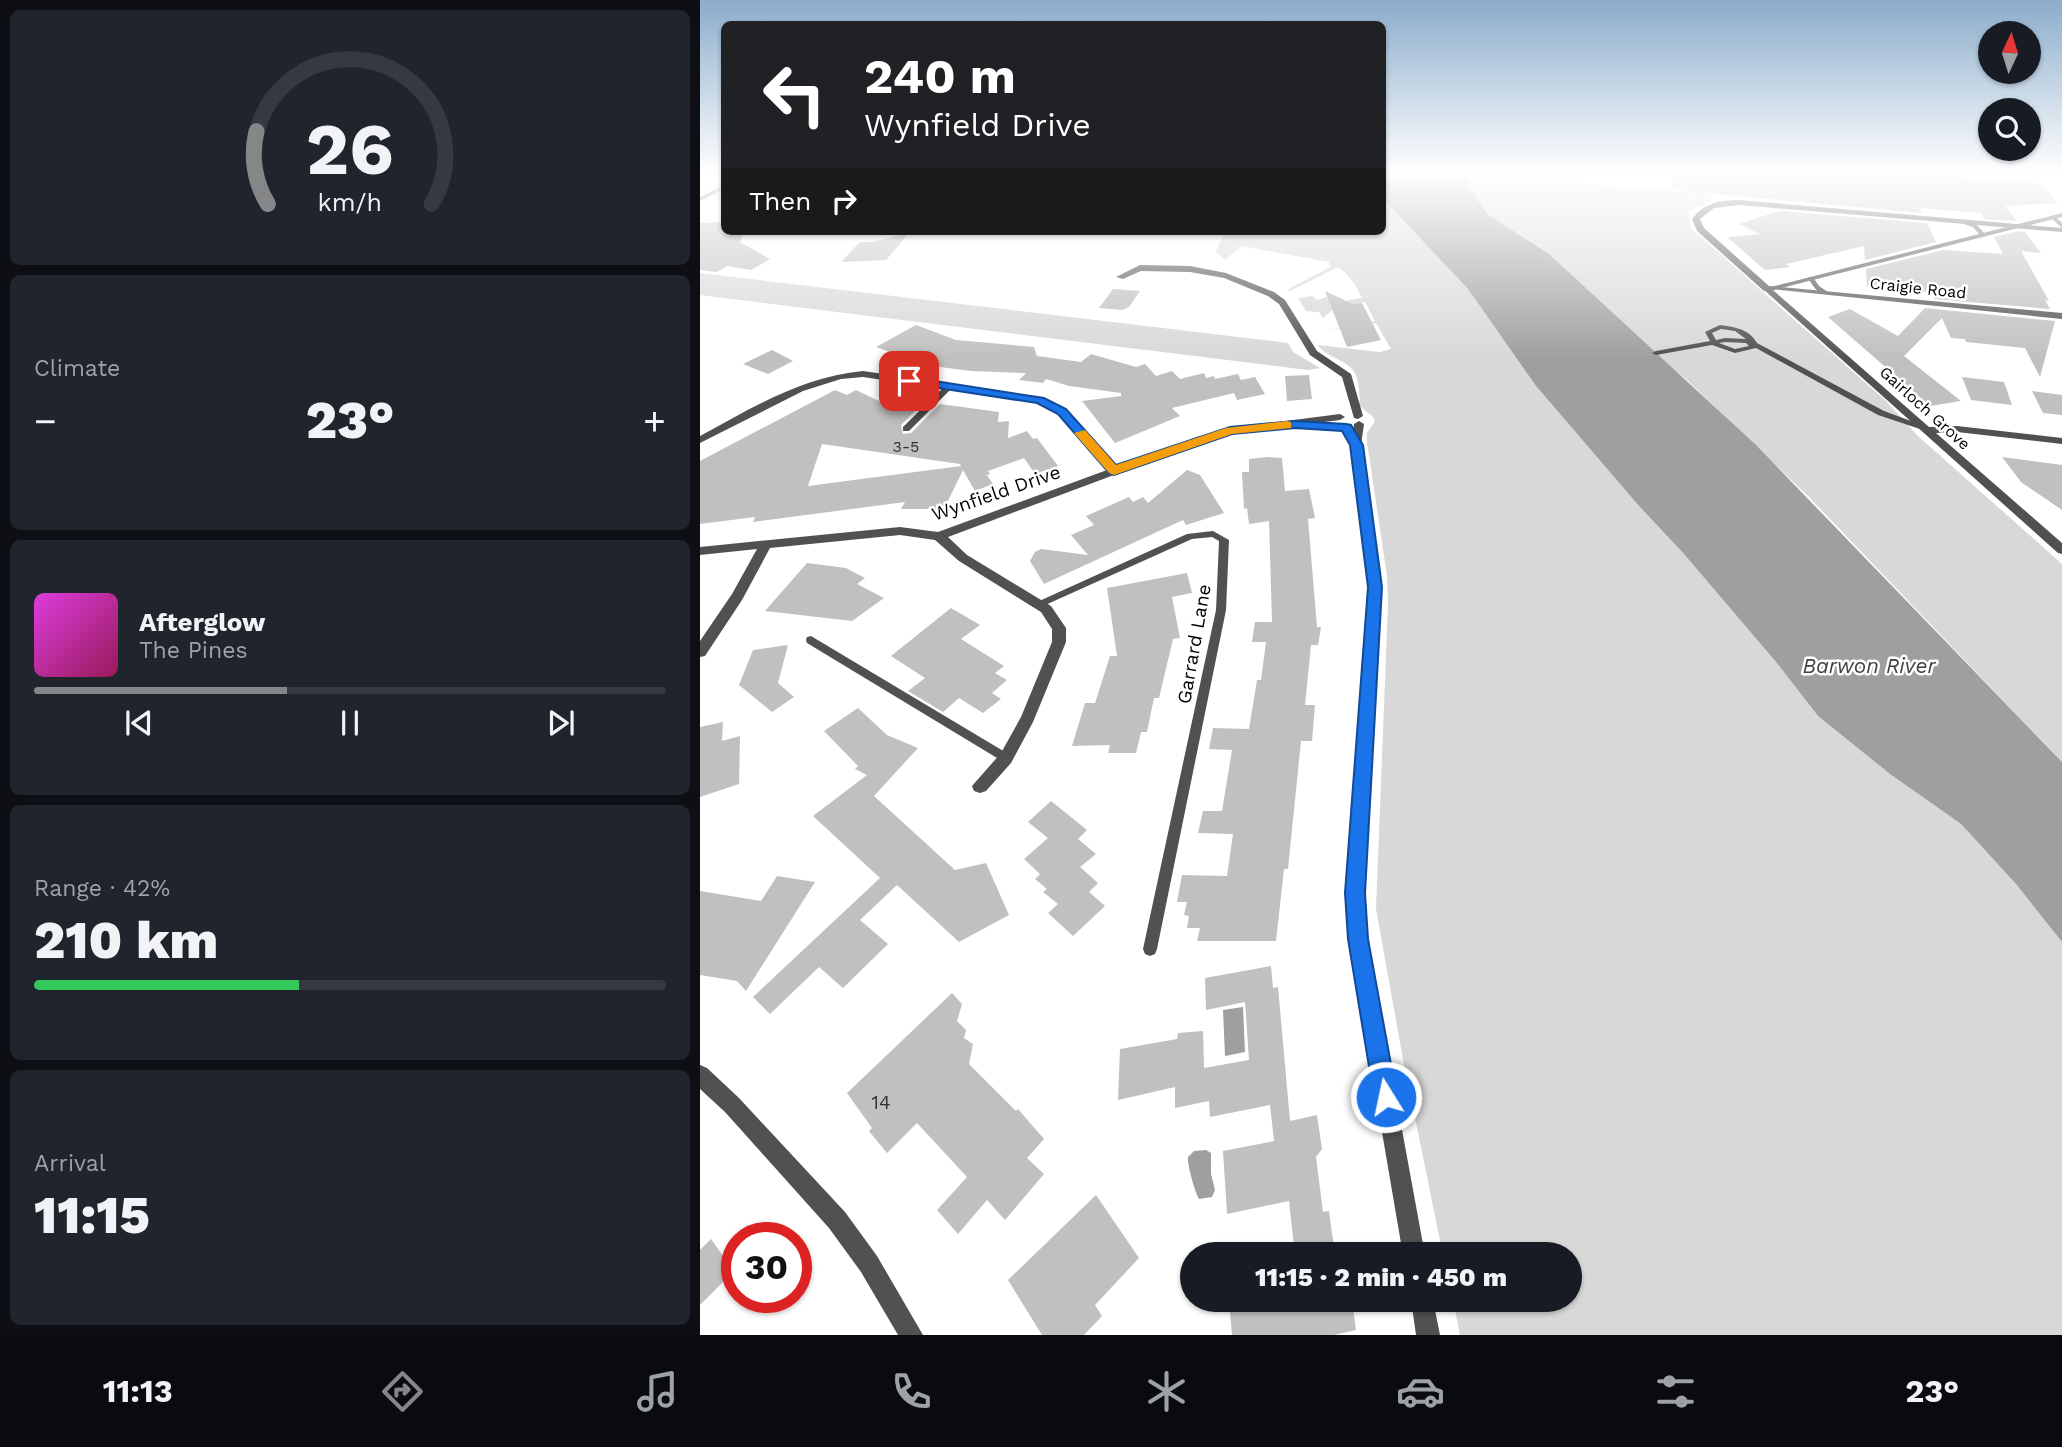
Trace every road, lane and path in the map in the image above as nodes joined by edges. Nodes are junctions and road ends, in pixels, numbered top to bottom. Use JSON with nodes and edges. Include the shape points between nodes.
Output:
{"nodes":[{"id":1,"x":1705,"y":234,"type":"edge"},
{"id":2,"x":1981,"y":234,"type":"edge"},
{"id":3,"x":1120,"y":277,"type":"dead end"},
{"id":4,"x":1811,"y":278,"type":"junction"},
{"id":5,"x":1770,"y":288,"type":"junction"},
{"id":6,"x":1826,"y":293,"type":"junction"},
{"id":7,"x":2062,"y":316,"type":"edge"},
{"id":8,"x":1712,"y":342,"type":"junction"},
{"id":9,"x":1754,"y":344,"type":"junction"},
{"id":10,"x":1656,"y":353,"type":"dead end"},
{"id":11,"x":950,"y":386,"type":"junction"},
{"id":12,"x":1350,"y":393,"type":"junction"},
{"id":13,"x":1359,"y":420,"type":"junction"},
{"id":14,"x":1343,"y":421,"type":"junction"},
{"id":15,"x":1925,"y":428,"type":"junction"},
{"id":16,"x":906,"y":429,"type":"dead end"},
{"id":17,"x":700,"y":440,"type":"edge"},
{"id":18,"x":2062,"y":441,"type":"edge"},
{"id":19,"x":1356,"y":445,"type":"junction"},
{"id":20,"x":1114,"y":471,"type":"junction"},
{"id":21,"x":939,"y":536,"type":"junction"},
{"id":22,"x":766,"y":544,"type":"junction"},
{"id":23,"x":2062,"y":550,"type":"edge"},
{"id":24,"x":700,"y":551,"type":"edge"},
{"id":25,"x":1040,"y":604,"type":"junction"},
{"id":26,"x":811,"y":640,"type":"dead end"},
{"id":27,"x":700,"y":652,"type":"edge"},
{"id":28,"x":1006,"y":758,"type":"junction"},
{"id":29,"x":980,"y":786,"type":"dead end"},
{"id":30,"x":1150,"y":949,"type":"dead end"},
{"id":31,"x":700,"y":1074,"type":"edge"},
{"id":32,"x":1412,"y":1242,"type":"edge"},
{"id":33,"x":1424,"y":1312,"type":"edge"},
{"id":34,"x":911,"y":1335,"type":"edge"},
{"id":35,"x":1428,"y":1335,"type":"edge"}],
"edges":[{"from":1,"to":5,"type":"street","name":"Gairloch Grove"},
{"from":2,"to":4,"type":"street"},
{"from":3,"to":12,"type":"street","via":[[1138,265],[1190,269],[1226,276],[1271,294],[1282,302],[1312,353],[1343,371]]},
{"from":4,"to":5,"type":"street"},
{"from":4,"to":6,"type":"lane"},
{"from":5,"to":6,"type":"street","name":"Craigie Road"},
{"from":5,"to":15,"type":"street","name":"Gairloch Grove"},
{"from":6,"to":7,"type":"street","name":"Craigie Road"},
{"from":8,"to":9,"type":"lane","via":[[1734,339]]},
{"from":8,"to":9,"type":"lane","via":[[1709,330],[1723,327],[1743,332]]},
{"from":8,"to":10,"type":"lane"},
{"from":9,"to":15,"type":"lane","via":[[1869,407]]},
{"from":11,"to":16,"type":"lane"},
{"from":11,"to":17,"type":"street","via":[[863,374],[835,377],[805,387]]},
{"from":11,"to":20,"type":"street","via":[[1046,403],[1062,412]]},
{"from":12,"to":13,"type":"street"},
{"from":12,"to":14,"type":"street"},
{"from":13,"to":14,"type":"street","name":"Wynfield Drive"},
{"from":13,"to":19,"type":"street"},
{"from":14,"to":19,"type":"street"},
{"from":14,"to":20,"type":"street","name":"Wynfield Drive","via":[[1230,431]]},
{"from":15,"to":18,"type":"street"},
{"from":15,"to":23,"type":"street","name":"Gairloch Grove"},
{"from":19,"to":32,"type":"street","via":[[1375,587],[1355,893],[1358,939]]},
{"from":20,"to":21,"type":"street","name":"Wynfield Drive"},
{"from":21,"to":22,"type":"street","name":"Wynfield Drive","via":[[900,531]]},
{"from":21,"to":25,"type":"street","via":[[963,558]]},
{"from":22,"to":24,"type":"street","name":"Wynfield Drive"},
{"from":22,"to":27,"type":"street"},
{"from":25,"to":28,"type":"street","via":[[1059,628],[1059,642]]},
{"from":25,"to":30,"type":"lane","name":"Garrard Lane","via":[[1190,536],[1213,534],[1224,540],[1221,610]]},
{"from":26,"to":28,"type":"lane"},
{"from":28,"to":29,"type":"street"},
{"from":31,"to":34,"type":"street","via":[[837,1220]]},
{"from":33,"to":35,"type":"street"}]}
